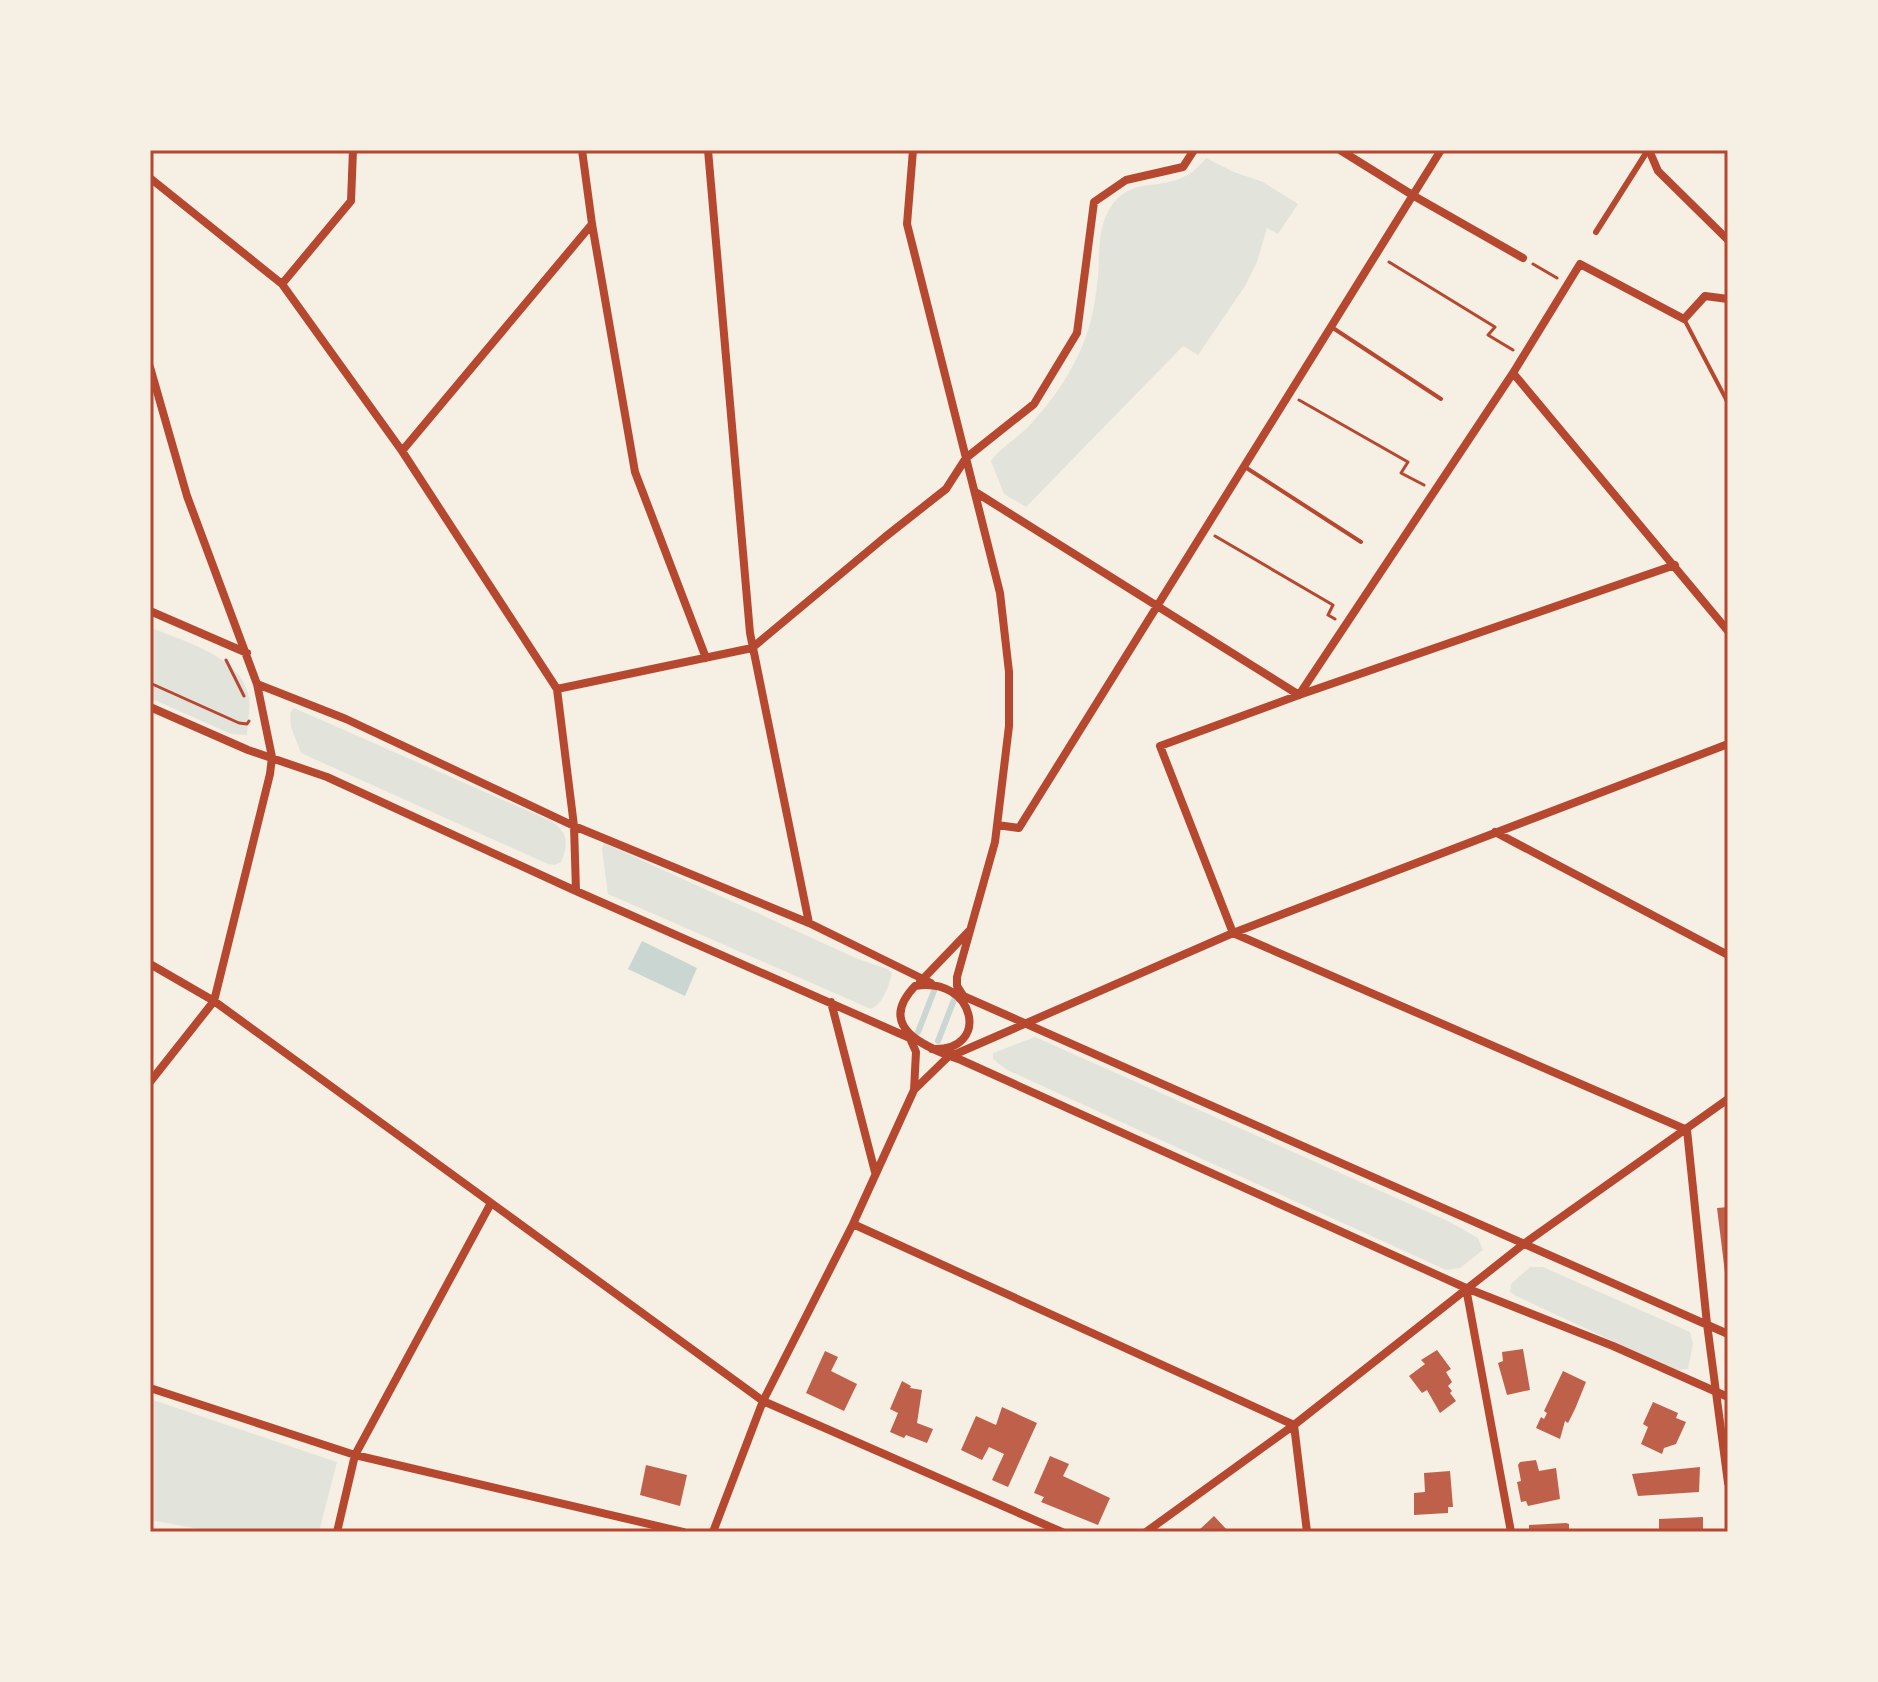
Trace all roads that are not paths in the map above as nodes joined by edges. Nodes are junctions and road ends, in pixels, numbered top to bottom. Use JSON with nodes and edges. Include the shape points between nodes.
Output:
{"nodes":[{"id":1,"x":353,"y":150,"type":"edge"},
{"id":2,"x":582,"y":150,"type":"edge"},
{"id":3,"x":708,"y":150,"type":"edge"},
{"id":4,"x":913,"y":150,"type":"edge"},
{"id":5,"x":1194,"y":150,"type":"edge"},
{"id":6,"x":1340,"y":150,"type":"edge"},
{"id":7,"x":1441,"y":150,"type":"edge"},
{"id":8,"x":1648,"y":150,"type":"edge"},
{"id":9,"x":150,"y":178,"type":"edge"},
{"id":10,"x":1414,"y":196,"type":"junction"},
{"id":11,"x":592,"y":224,"type":"junction"},
{"id":12,"x":1596,"y":232,"type":"dead end"},
{"id":13,"x":1728,"y":240,"type":"edge"},
{"id":14,"x":1523,"y":258,"type":"road end"},
{"id":15,"x":282,"y":284,"type":"junction"},
{"id":16,"x":1728,"y":299,"type":"edge"},
{"id":17,"x":1684,"y":319,"type":"junction"},
{"id":18,"x":1332,"y":328,"type":"junction"},
{"id":19,"x":150,"y":367,"type":"edge"},
{"id":20,"x":1513,"y":373,"type":"junction"},
{"id":21,"x":1441,"y":399,"type":"dead end"},
{"id":22,"x":1728,"y":403,"type":"edge"},
{"id":23,"x":402,"y":451,"type":"junction"},
{"id":24,"x":966,"y":458,"type":"junction"},
{"id":25,"x":1245,"y":467,"type":"junction"},
{"id":26,"x":977,"y":493,"type":"junction"},
{"id":27,"x":1361,"y":542,"type":"dead end"},
{"id":28,"x":1675,"y":565,"type":"junction"},
{"id":29,"x":1159,"y":606,"type":"junction"},
{"id":30,"x":150,"y":611,"type":"edge"},
{"id":31,"x":1728,"y":631,"type":"edge"},
{"id":32,"x":752,"y":648,"type":"junction"},
{"id":33,"x":247,"y":653,"type":"junction"},
{"id":34,"x":706,"y":658,"type":"junction"},
{"id":35,"x":257,"y":684,"type":"junction"},
{"id":36,"x":557,"y":689,"type":"junction"},
{"id":37,"x":1299,"y":695,"type":"junction"},
{"id":38,"x":150,"y":707,"type":"edge"},
{"id":39,"x":1728,"y":744,"type":"edge"},
{"id":40,"x":272,"y":757,"type":"junction"},
{"id":41,"x":997,"y":825,"type":"junction"},
{"id":42,"x":574,"y":826,"type":"junction"},
{"id":43,"x":1495,"y":832,"type":"junction"},
{"id":44,"x":576,"y":891,"type":"junction"},
{"id":45,"x":809,"y":923,"type":"junction"},
{"id":46,"x":972,"y":928,"type":"junction"},
{"id":47,"x":1233,"y":933,"type":"junction"},
{"id":48,"x":1728,"y":955,"type":"edge"},
{"id":49,"x":150,"y":964,"type":"edge"},
{"id":50,"x":923,"y":978,"type":"junction"},
{"id":51,"x":936,"y":985,"type":"junction"},
{"id":52,"x":915,"y":986,"type":"junction"},
{"id":53,"x":952,"y":992,"type":"junction"},
{"id":54,"x":963,"y":995,"type":"junction"},
{"id":55,"x":214,"y":1001,"type":"junction"},
{"id":56,"x":831,"y":1002,"type":"junction"},
{"id":57,"x":968,"y":1008,"type":"junction"},
{"id":58,"x":1029,"y":1023,"type":"junction"},
{"id":59,"x":908,"y":1035,"type":"junction"},
{"id":60,"x":964,"y":1037,"type":"junction"},
{"id":61,"x":932,"y":1049,"type":"junction"},
{"id":62,"x":950,"y":1056,"type":"junction"},
{"id":63,"x":150,"y":1082,"type":"edge"},
{"id":64,"x":914,"y":1090,"type":"junction"},
{"id":65,"x":1728,"y":1099,"type":"edge"},
{"id":66,"x":1687,"y":1130,"type":"junction"},
{"id":67,"x":876,"y":1172,"type":"junction"},
{"id":68,"x":491,"y":1203,"type":"junction"},
{"id":69,"x":853,"y":1224,"type":"junction"},
{"id":70,"x":1525,"y":1243,"type":"junction"},
{"id":71,"x":1466,"y":1288,"type":"junction"},
{"id":72,"x":1707,"y":1324,"type":"junction"},
{"id":73,"x":1728,"y":1334,"type":"edge"},
{"id":74,"x":150,"y":1388,"type":"edge"},
{"id":75,"x":1717,"y":1392,"type":"junction"},
{"id":76,"x":1728,"y":1397,"type":"edge"},
{"id":77,"x":763,"y":1401,"type":"junction"},
{"id":78,"x":1294,"y":1425,"type":"junction"},
{"id":79,"x":355,"y":1455,"type":"junction"},
{"id":80,"x":1728,"y":1483,"type":"edge"},
{"id":81,"x":337,"y":1532,"type":"edge"},
{"id":82,"x":683,"y":1532,"type":"edge"},
{"id":83,"x":713,"y":1532,"type":"edge"},
{"id":84,"x":1062,"y":1532,"type":"edge"},
{"id":85,"x":1146,"y":1532,"type":"edge"},
{"id":86,"x":1307,"y":1532,"type":"edge"},
{"id":87,"x":1511,"y":1532,"type":"edge"}],
"edges":[{"from":1,"to":15,"type":"street","via":[[351,201]]},
{"from":2,"to":11,"type":"street"},
{"from":3,"to":32,"type":"street"},
{"from":4,"to":24,"type":"street","via":[[907,224]]},
{"from":5,"to":24,"type":"street","via":[[1183,167],[1126,180],[1094,202],[1077,333],[1034,404]]},
{"from":6,"to":10,"type":"street"},
{"from":7,"to":10,"type":"street"},
{"from":8,"to":12,"type":"street"},
{"from":8,"to":13,"type":"street","via":[[1658,171]]},
{"from":9,"to":15,"type":"street"},
{"from":10,"to":14,"type":"street"},
{"from":10,"to":18,"type":"street"},
{"from":11,"to":23,"type":"street"},
{"from":11,"to":34,"type":"street","via":[[635,472]]},
{"from":15,"to":23,"type":"street"},
{"from":16,"to":17,"type":"street","via":[[1705,296]]},
{"from":17,"to":20,"type":"street","via":[[1580,264]]},
{"from":17,"to":22,"type":"lane"},
{"from":18,"to":21,"type":"lane"},
{"from":18,"to":25,"type":"street"},
{"from":19,"to":33,"type":"street","via":[[187,496]]},
{"from":20,"to":28,"type":"street"},
{"from":20,"to":37,"type":"street"},
{"from":23,"to":36,"type":"street"},
{"from":24,"to":26,"type":"street"},
{"from":24,"to":32,"type":"street","via":[[946,489]]},
{"from":25,"to":27,"type":"lane"},
{"from":25,"to":29,"type":"street"},
{"from":26,"to":29,"type":"street"},
{"from":26,"to":41,"type":"street","via":[[1000,593],[1009,672],[1009,726]]},
{"from":28,"to":31,"type":"street"},
{"from":28,"to":37,"type":"street"},
{"from":29,"to":37,"type":"street"},
{"from":29,"to":41,"type":"street","via":[[1019,828]]},
{"from":30,"to":33,"type":"street"},
{"from":32,"to":34,"type":"street"},
{"from":32,"to":45,"type":"street"},
{"from":33,"to":35,"type":"street"},
{"from":34,"to":36,"type":"street"},
{"from":35,"to":40,"type":"street"},
{"from":35,"to":42,"type":"street","via":[[346,719]]},
{"from":36,"to":42,"type":"street"},
{"from":37,"to":47,"type":"street","via":[[1160,746]]},
{"from":38,"to":40,"type":"street"},
{"from":39,"to":43,"type":"street"},
{"from":40,"to":44,"type":"street"},
{"from":40,"to":55,"type":"street"},
{"from":41,"to":46,"type":"street"},
{"from":42,"to":44,"type":"street"},
{"from":42,"to":45,"type":"street"},
{"from":43,"to":47,"type":"street"},
{"from":43,"to":48,"type":"street"},
{"from":44,"to":56,"type":"street"},
{"from":45,"to":50,"type":"street"},
{"from":46,"to":50,"type":"street"},
{"from":46,"to":54,"type":"street","via":[[957,977]]},
{"from":47,"to":58,"type":"street"},
{"from":47,"to":66,"type":"street"},
{"from":49,"to":55,"type":"street"},
{"from":50,"to":51,"type":"street"},
{"from":50,"to":52,"type":"street"},
{"from":51,"to":52,"type":"street"},
{"from":51,"to":53,"type":"street"},
{"from":52,"to":59,"type":"street","via":[[901,1006]]},
{"from":53,"to":54,"type":"street"},
{"from":53,"to":57,"type":"street"},
{"from":54,"to":57,"type":"street"},
{"from":54,"to":58,"type":"street"},
{"from":55,"to":63,"type":"street"},
{"from":55,"to":68,"type":"street"},
{"from":56,"to":59,"type":"street"},
{"from":56,"to":67,"type":"street"},
{"from":57,"to":60,"type":"street"},
{"from":58,"to":62,"type":"street"},
{"from":58,"to":70,"type":"street"},
{"from":59,"to":61,"type":"street"},
{"from":59,"to":64,"type":"street","via":[[916,1052]]},
{"from":60,"to":61,"type":"street","via":[[955,1046]]},
{"from":60,"to":62,"type":"street"},
{"from":61,"to":62,"type":"street"},
{"from":62,"to":64,"type":"street"},
{"from":62,"to":71,"type":"street"},
{"from":64,"to":67,"type":"street"},
{"from":65,"to":66,"type":"street"},
{"from":66,"to":70,"type":"street"},
{"from":66,"to":72,"type":"street"},
{"from":67,"to":69,"type":"street"},
{"from":68,"to":77,"type":"street"},
{"from":68,"to":79,"type":"street"},
{"from":69,"to":77,"type":"street"},
{"from":69,"to":78,"type":"street"},
{"from":70,"to":71,"type":"street"},
{"from":70,"to":72,"type":"street"},
{"from":71,"to":75,"type":"street"},
{"from":71,"to":78,"type":"street"},
{"from":71,"to":87,"type":"street"},
{"from":72,"to":73,"type":"street"},
{"from":72,"to":75,"type":"street"},
{"from":74,"to":79,"type":"street"},
{"from":75,"to":76,"type":"street"},
{"from":75,"to":80,"type":"street"},
{"from":77,"to":83,"type":"street"},
{"from":77,"to":84,"type":"street"},
{"from":78,"to":85,"type":"street"},
{"from":78,"to":86,"type":"street"},
{"from":79,"to":81,"type":"street"},
{"from":79,"to":82,"type":"street"}]}
